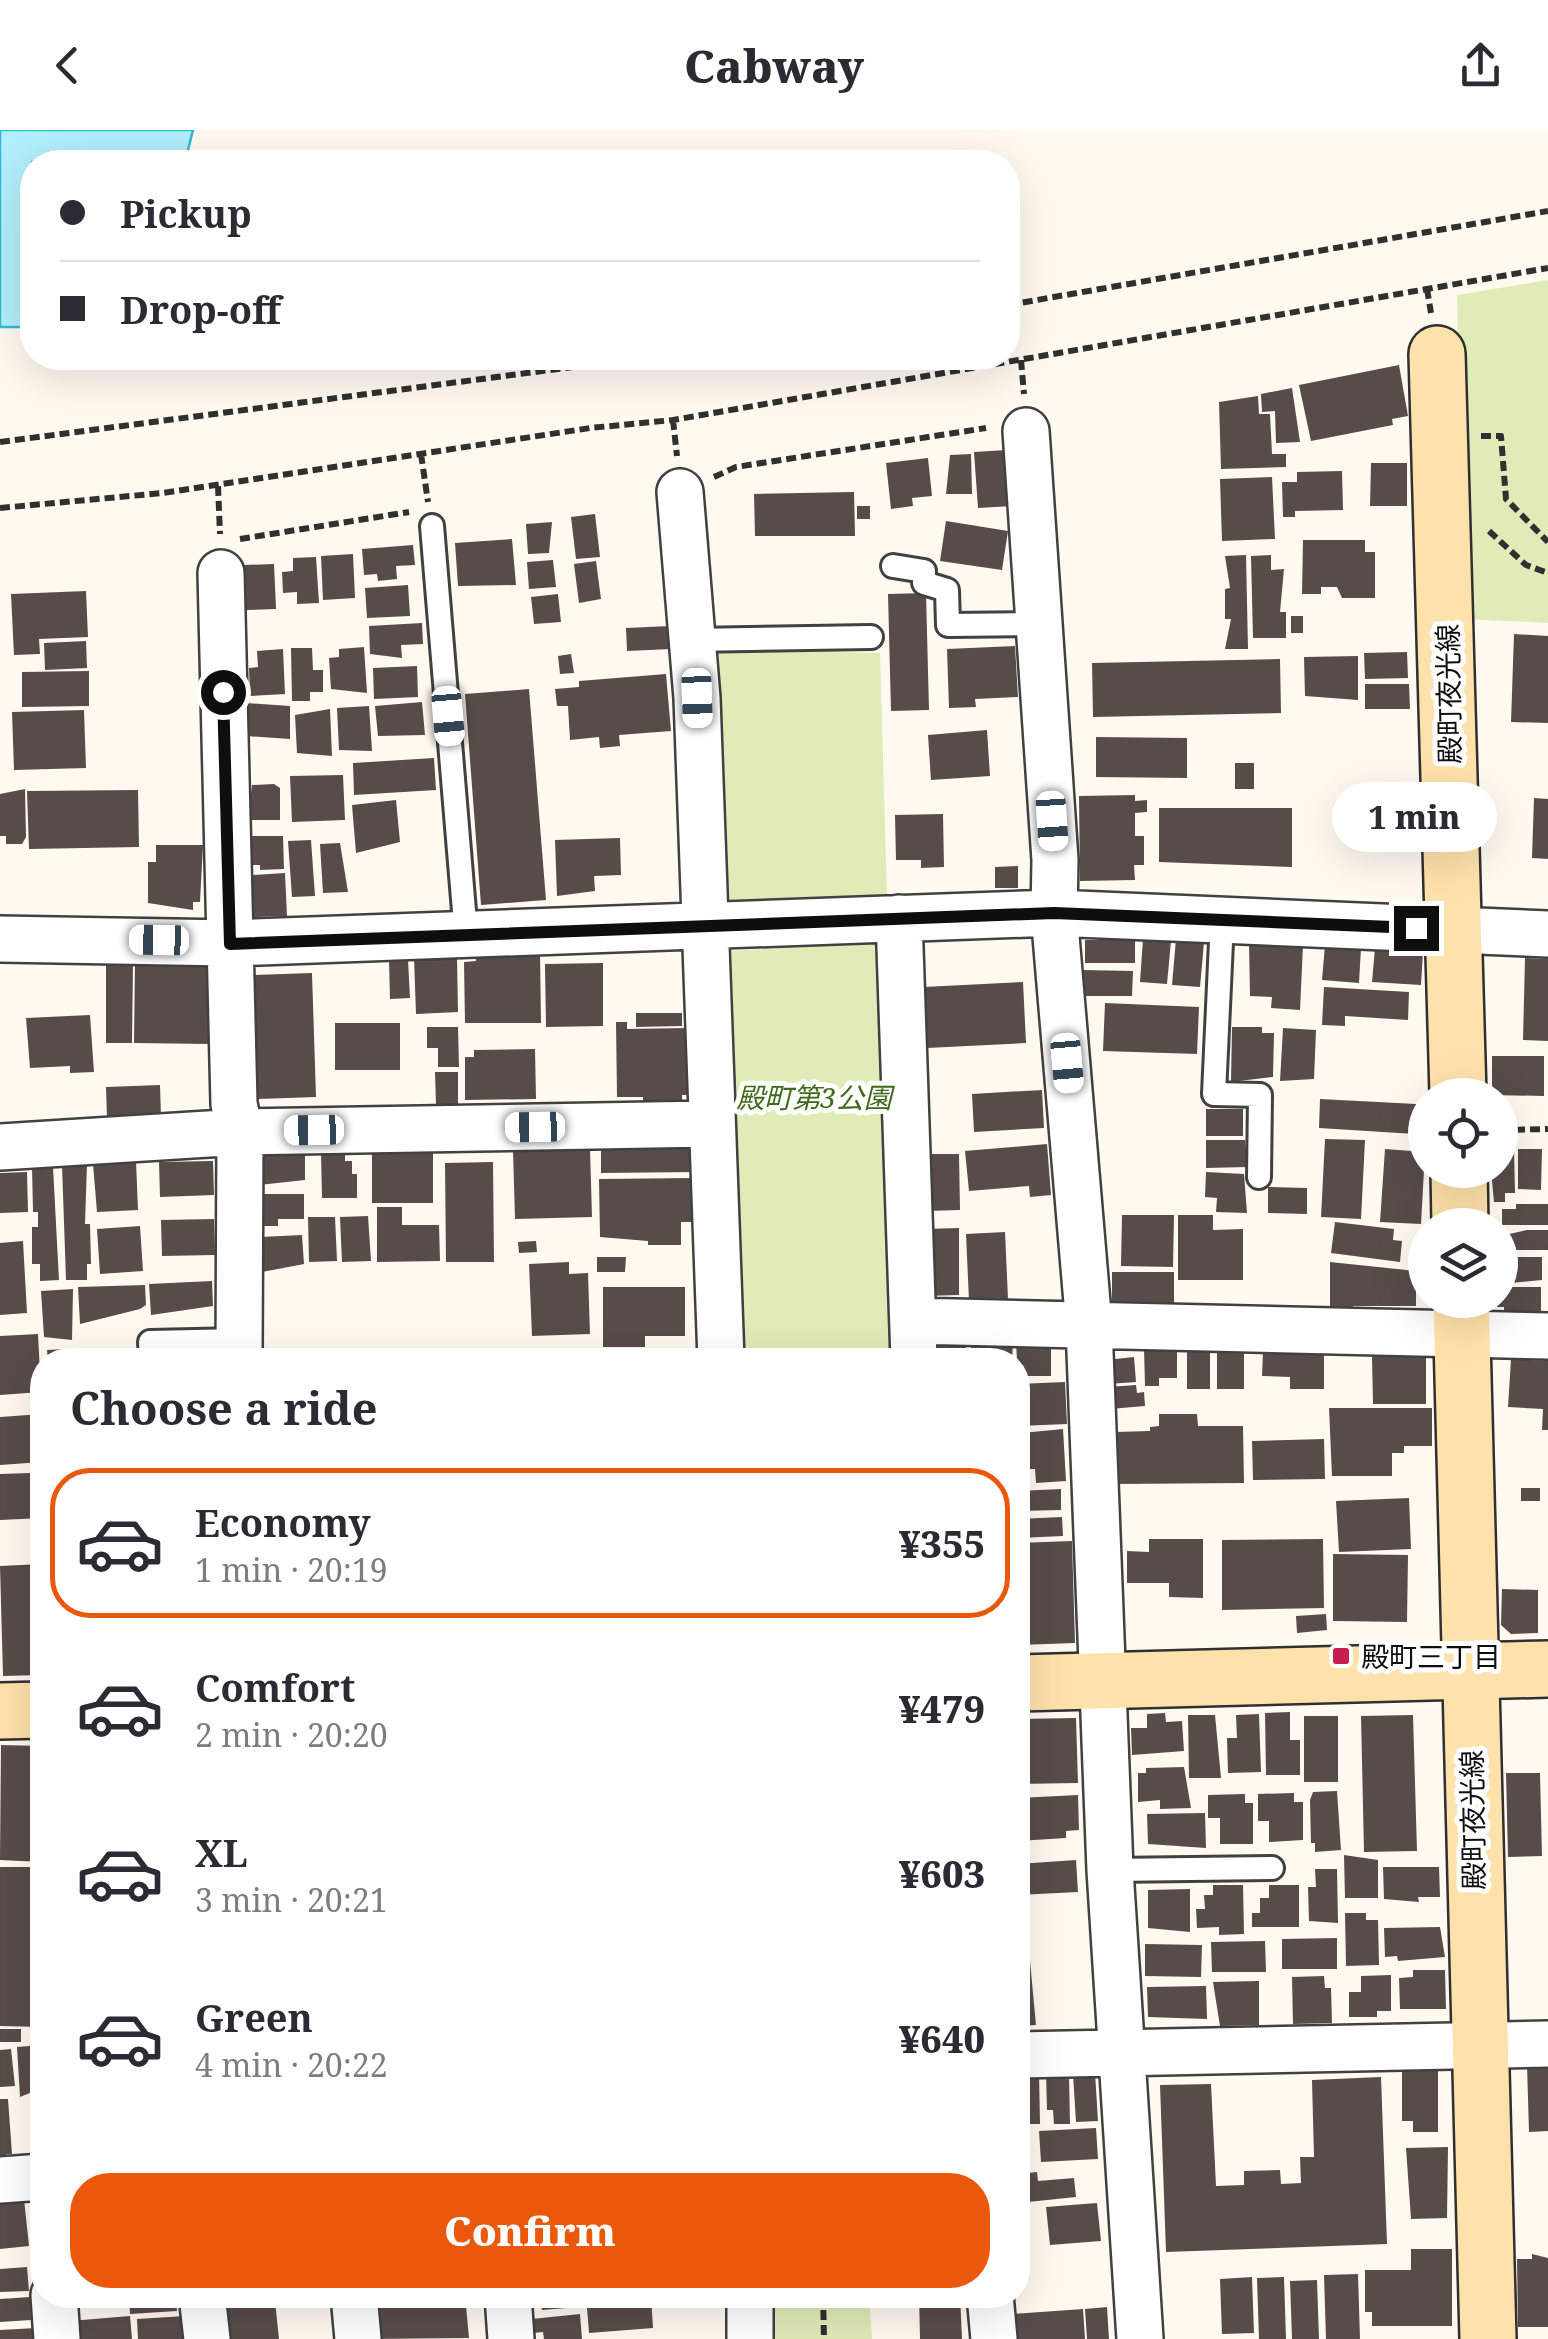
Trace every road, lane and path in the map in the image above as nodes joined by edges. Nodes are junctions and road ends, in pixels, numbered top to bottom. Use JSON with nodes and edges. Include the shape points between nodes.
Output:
{"nodes":[{"id":1,"x":1548,"y":210,"type":"edge"},
{"id":2,"x":1548,"y":268,"type":"edge"},
{"id":3,"x":1020,"y":303,"type":"edge"},
{"id":4,"x":1437,"y":354,"type":"dead end"},
{"id":5,"x":1020,"y":360,"type":"edge"},
{"id":6,"x":550,"y":370,"type":"edge"},
{"id":7,"x":961,"y":370,"type":"edge"},
{"id":8,"x":1026,"y":431,"type":"joint"},
{"id":9,"x":1501,"y":436,"type":"dead end"},
{"id":10,"x":0,"y":442,"type":"edge"},
{"id":11,"x":421,"y":454,"type":"junction"},
{"id":12,"x":218,"y":486,"type":"junction"},
{"id":13,"x":680,"y":492,"type":"joint"},
{"id":14,"x":0,"y":508,"type":"edge"},
{"id":15,"x":425,"y":516,"type":"junction"},
{"id":16,"x":1486,"y":529,"type":"dead end"},
{"id":17,"x":1548,"y":542,"type":"edge"},
{"id":18,"x":225,"y":554,"type":"junction"},
{"id":19,"x":893,"y":566,"type":"dead end"},
{"id":20,"x":1548,"y":574,"type":"edge"},
{"id":21,"x":1038,"y":624,"type":"junction"},
{"id":22,"x":872,"y":637,"type":"dead end"},
{"id":23,"x":692,"y":640,"type":"junction"},
{"id":24,"x":1054,"y":913,"type":"junction"},
{"id":25,"x":898,"y":918,"type":"junction"},
{"id":26,"x":1222,"y":920,"type":"junction"},
{"id":27,"x":704,"y":924,"type":"junction"},
{"id":28,"x":1454,"y":929,"type":"junction"},
{"id":29,"x":1548,"y":934,"type":"edge"},
{"id":30,"x":466,"y":935,"type":"junction"},
{"id":31,"x":0,"y":939,"type":"edge"},
{"id":32,"x":230,"y":944,"type":"junction"},
{"id":33,"x":1458,"y":1078,"type":"edge"},
{"id":34,"x":710,"y":1124,"type":"junction"},
{"id":35,"x":1548,"y":1129,"type":"edge"},
{"id":36,"x":1518,"y":1130,"type":"edge"},
{"id":37,"x":240,"y":1132,"type":"junction"},
{"id":38,"x":0,"y":1147,"type":"edge"},
{"id":39,"x":1260,"y":1177,"type":"dead end"},
{"id":40,"x":1408,"y":1317,"type":"edge"},
{"id":41,"x":1461,"y":1318,"type":"edge"},
{"id":42,"x":1470,"y":1318,"type":"edge"},
{"id":43,"x":1089,"y":1326,"type":"junction"},
{"id":44,"x":1548,"y":1336,"type":"edge"},
{"id":45,"x":913,"y":1340,"type":"edge"},
{"id":46,"x":150,"y":1348,"type":"edge"},
{"id":47,"x":218,"y":1348,"type":"edge"},
{"id":48,"x":240,"y":1348,"type":"edge"},
{"id":49,"x":720,"y":1348,"type":"edge"},
{"id":50,"x":1548,"y":1669,"type":"edge"},
{"id":51,"x":1468,"y":1672,"type":"junction"},
{"id":52,"x":1106,"y":1682,"type":"junction"},
{"id":53,"x":1030,"y":1683,"type":"edge"},
{"id":54,"x":30,"y":1710,"type":"edge"},
{"id":55,"x":0,"y":1711,"type":"edge"},
{"id":56,"x":1272,"y":1868,"type":"dead end"},
{"id":57,"x":1110,"y":1870,"type":"junction"},
{"id":58,"x":1548,"y":2044,"type":"edge"},
{"id":59,"x":1478,"y":2045,"type":"junction"},
{"id":60,"x":1030,"y":2055,"type":"edge"},
{"id":61,"x":1120,"y":2055,"type":"junction"},
{"id":62,"x":30,"y":2178,"type":"edge"},
{"id":63,"x":0,"y":2180,"type":"edge"},
{"id":64,"x":55,"y":2308,"type":"edge"},
{"id":65,"x":203,"y":2308,"type":"edge"},
{"id":66,"x":355,"y":2308,"type":"edge"},
{"id":67,"x":509,"y":2308,"type":"edge"},
{"id":68,"x":750,"y":2308,"type":"edge"},
{"id":69,"x":823,"y":2308,"type":"edge"},
{"id":70,"x":991,"y":2308,"type":"edge"},
{"id":71,"x":57,"y":2339,"type":"edge"},
{"id":72,"x":207,"y":2339,"type":"edge"},
{"id":73,"x":358,"y":2339,"type":"edge"},
{"id":74,"x":511,"y":2339,"type":"edge"},
{"id":75,"x":750,"y":2339,"type":"edge"},
{"id":76,"x":824,"y":2339,"type":"edge"},
{"id":77,"x":994,"y":2339,"type":"edge"},
{"id":78,"x":1140,"y":2339,"type":"edge"},
{"id":79,"x":1488,"y":2339,"type":"edge"}],
"edges":[{"from":1,"to":3,"type":"path"},
{"from":2,"to":5,"type":"path"},
{"from":4,"to":28,"type":"street","name":"殿町夜光線"},
{"from":6,"to":10,"type":"path"},
{"from":7,"to":11,"type":"path","via":[[673,420]]},
{"from":8,"to":13,"type":"path","via":[[976,428],[736,467]]},
{"from":8,"to":21,"type":"street"},
{"from":9,"to":17,"type":"path","via":[[1506,499]]},
{"from":11,"to":12,"type":"path"},
{"from":11,"to":15,"type":"path"},
{"from":12,"to":14,"type":"path"},
{"from":12,"to":18,"type":"path"},
{"from":13,"to":23,"type":"street"},
{"from":15,"to":18,"type":"path","via":[[251,534]]},
{"from":15,"to":30,"type":"lane"},
{"from":16,"to":20,"type":"path","via":[[1526,565]]},
{"from":18,"to":32,"type":"street"},
{"from":19,"to":21,"type":"lane","via":[[924,571],[924,583],[947,590],[948,625]]},
{"from":21,"to":24,"type":"street"},
{"from":22,"to":23,"type":"lane"},
{"from":23,"to":27,"type":"street"},
{"from":24,"to":25,"type":"street"},
{"from":24,"to":26,"type":"street"},
{"from":24,"to":43,"type":"street"},
{"from":25,"to":27,"type":"street"},
{"from":25,"to":45,"type":"street"},
{"from":26,"to":28,"type":"street"},
{"from":26,"to":39,"type":"lane","via":[[1214,1094],[1260,1095]]},
{"from":27,"to":30,"type":"street"},
{"from":27,"to":34,"type":"street"},
{"from":28,"to":29,"type":"street"},
{"from":28,"to":33,"type":"street","name":"殿町夜光線"},
{"from":30,"to":32,"type":"street"},
{"from":31,"to":32,"type":"street"},
{"from":32,"to":37,"type":"street"},
{"from":34,"to":37,"type":"street"},
{"from":34,"to":49,"type":"street"},
{"from":35,"to":36,"type":"path"},
{"from":37,"to":38,"type":"street"},
{"from":37,"to":48,"type":"street"},
{"from":40,"to":43,"type":"street"},
{"from":41,"to":51,"type":"street","name":"殿町夜光線"},
{"from":42,"to":44,"type":"street"},
{"from":43,"to":45,"type":"street"},
{"from":43,"to":52,"type":"street"},
{"from":46,"to":47,"type":"lane","via":[[150,1342]]},
{"from":50,"to":51,"type":"street"},
{"from":51,"to":52,"type":"street"},
{"from":51,"to":59,"type":"street","name":"殿町夜光線"},
{"from":52,"to":53,"type":"street"},
{"from":52,"to":57,"type":"street"},
{"from":54,"to":55,"type":"street"},
{"from":56,"to":57,"type":"lane"},
{"from":57,"to":61,"type":"street"},
{"from":58,"to":59,"type":"street"},
{"from":59,"to":61,"type":"street"},
{"from":59,"to":79,"type":"street","name":"殿町夜光線"},
{"from":60,"to":61,"type":"street"},
{"from":61,"to":78,"type":"street"},
{"from":62,"to":63,"type":"street"},
{"from":64,"to":71,"type":"street"},
{"from":65,"to":72,"type":"street"},
{"from":66,"to":73,"type":"street"},
{"from":67,"to":74,"type":"street"},
{"from":68,"to":75,"type":"street"},
{"from":69,"to":76,"type":"path"},
{"from":70,"to":77,"type":"street"}]}
